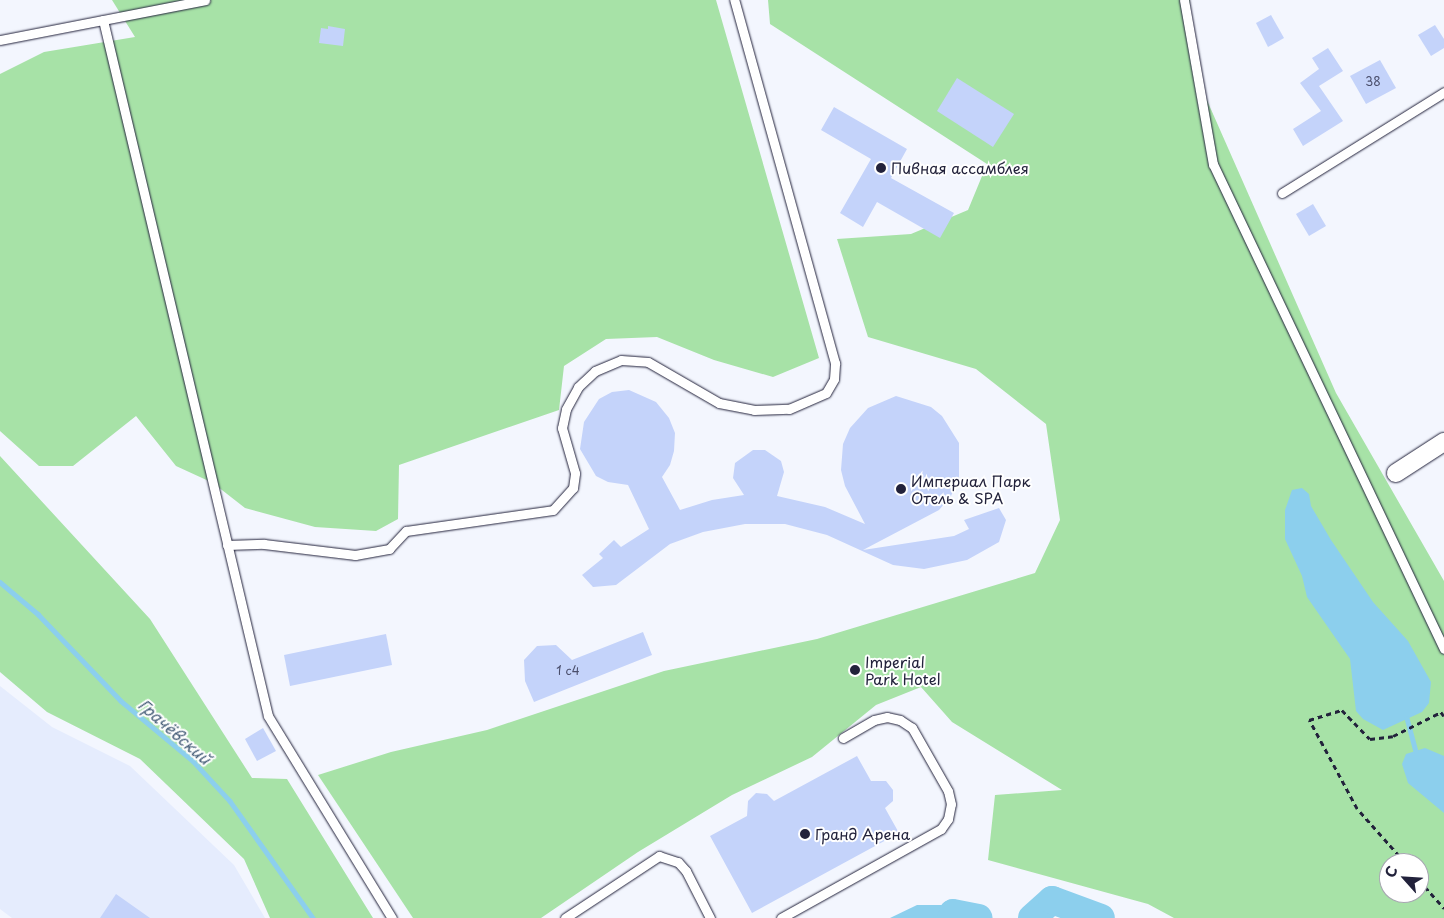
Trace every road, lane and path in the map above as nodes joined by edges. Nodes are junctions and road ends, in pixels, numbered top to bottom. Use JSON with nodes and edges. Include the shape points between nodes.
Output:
{"nodes":[{"id":1,"x":205,"y":0,"type":"edge"},
{"id":2,"x":734,"y":0,"type":"edge"},
{"id":3,"x":1184,"y":0,"type":"edge"},
{"id":4,"x":103,"y":20,"type":"junction"},
{"id":5,"x":0,"y":40,"type":"edge"},
{"id":6,"x":1444,"y":92,"type":"edge"},
{"id":7,"x":1282,"y":193,"type":"dead end"},
{"id":8,"x":1444,"y":442,"type":"edge"},
{"id":9,"x":1396,"y":473,"type":"dead end"},
{"id":10,"x":227,"y":545,"type":"junction"},
{"id":11,"x":1444,"y":649,"type":"edge"},
{"id":12,"x":1444,"y":716,"type":"edge"},
{"id":13,"x":843,"y":738,"type":"dead end"},
{"id":14,"x":1395,"y":853,"type":"edge"},
{"id":15,"x":1429,"y":891,"type":"edge"},
{"id":16,"x":1444,"y":908,"type":"edge"},
{"id":17,"x":392,"y":918,"type":"edge"},
{"id":18,"x":565,"y":918,"type":"edge"},
{"id":19,"x":710,"y":918,"type":"edge"},
{"id":20,"x":781,"y":918,"type":"edge"}],
"edges":[{"from":1,"to":4,"type":"lane"},
{"from":2,"to":10,"type":"lane","via":[[835,363],[834,379],[826,393],[789,408],[754,410],[719,403],[648,362],[620,360],[595,371],[578,387],[566,409],[562,428],[575,473],[573,488],[553,510],[406,531],[389,549],[355,554],[264,544]]},
{"from":3,"to":11,"type":"lane","via":[[1213,164]]},
{"from":4,"to":5,"type":"lane"},
{"from":4,"to":10,"type":"lane"},
{"from":6,"to":7,"type":"lane"},
{"from":8,"to":9,"type":"street"},
{"from":10,"to":17,"type":"lane","via":[[268,716]]},
{"from":12,"to":14,"type":"path","via":[[1441,712],[1400,732],[1370,738],[1342,710],[1308,720],[1357,809]]},
{"from":13,"to":20,"type":"lane","via":[[874,720],[887,717],[912,728],[948,791],[951,804],[948,818],[941,829]]},
{"from":15,"to":16,"type":"path"},
{"from":18,"to":19,"type":"lane","via":[[659,856],[678,862]]}]}
